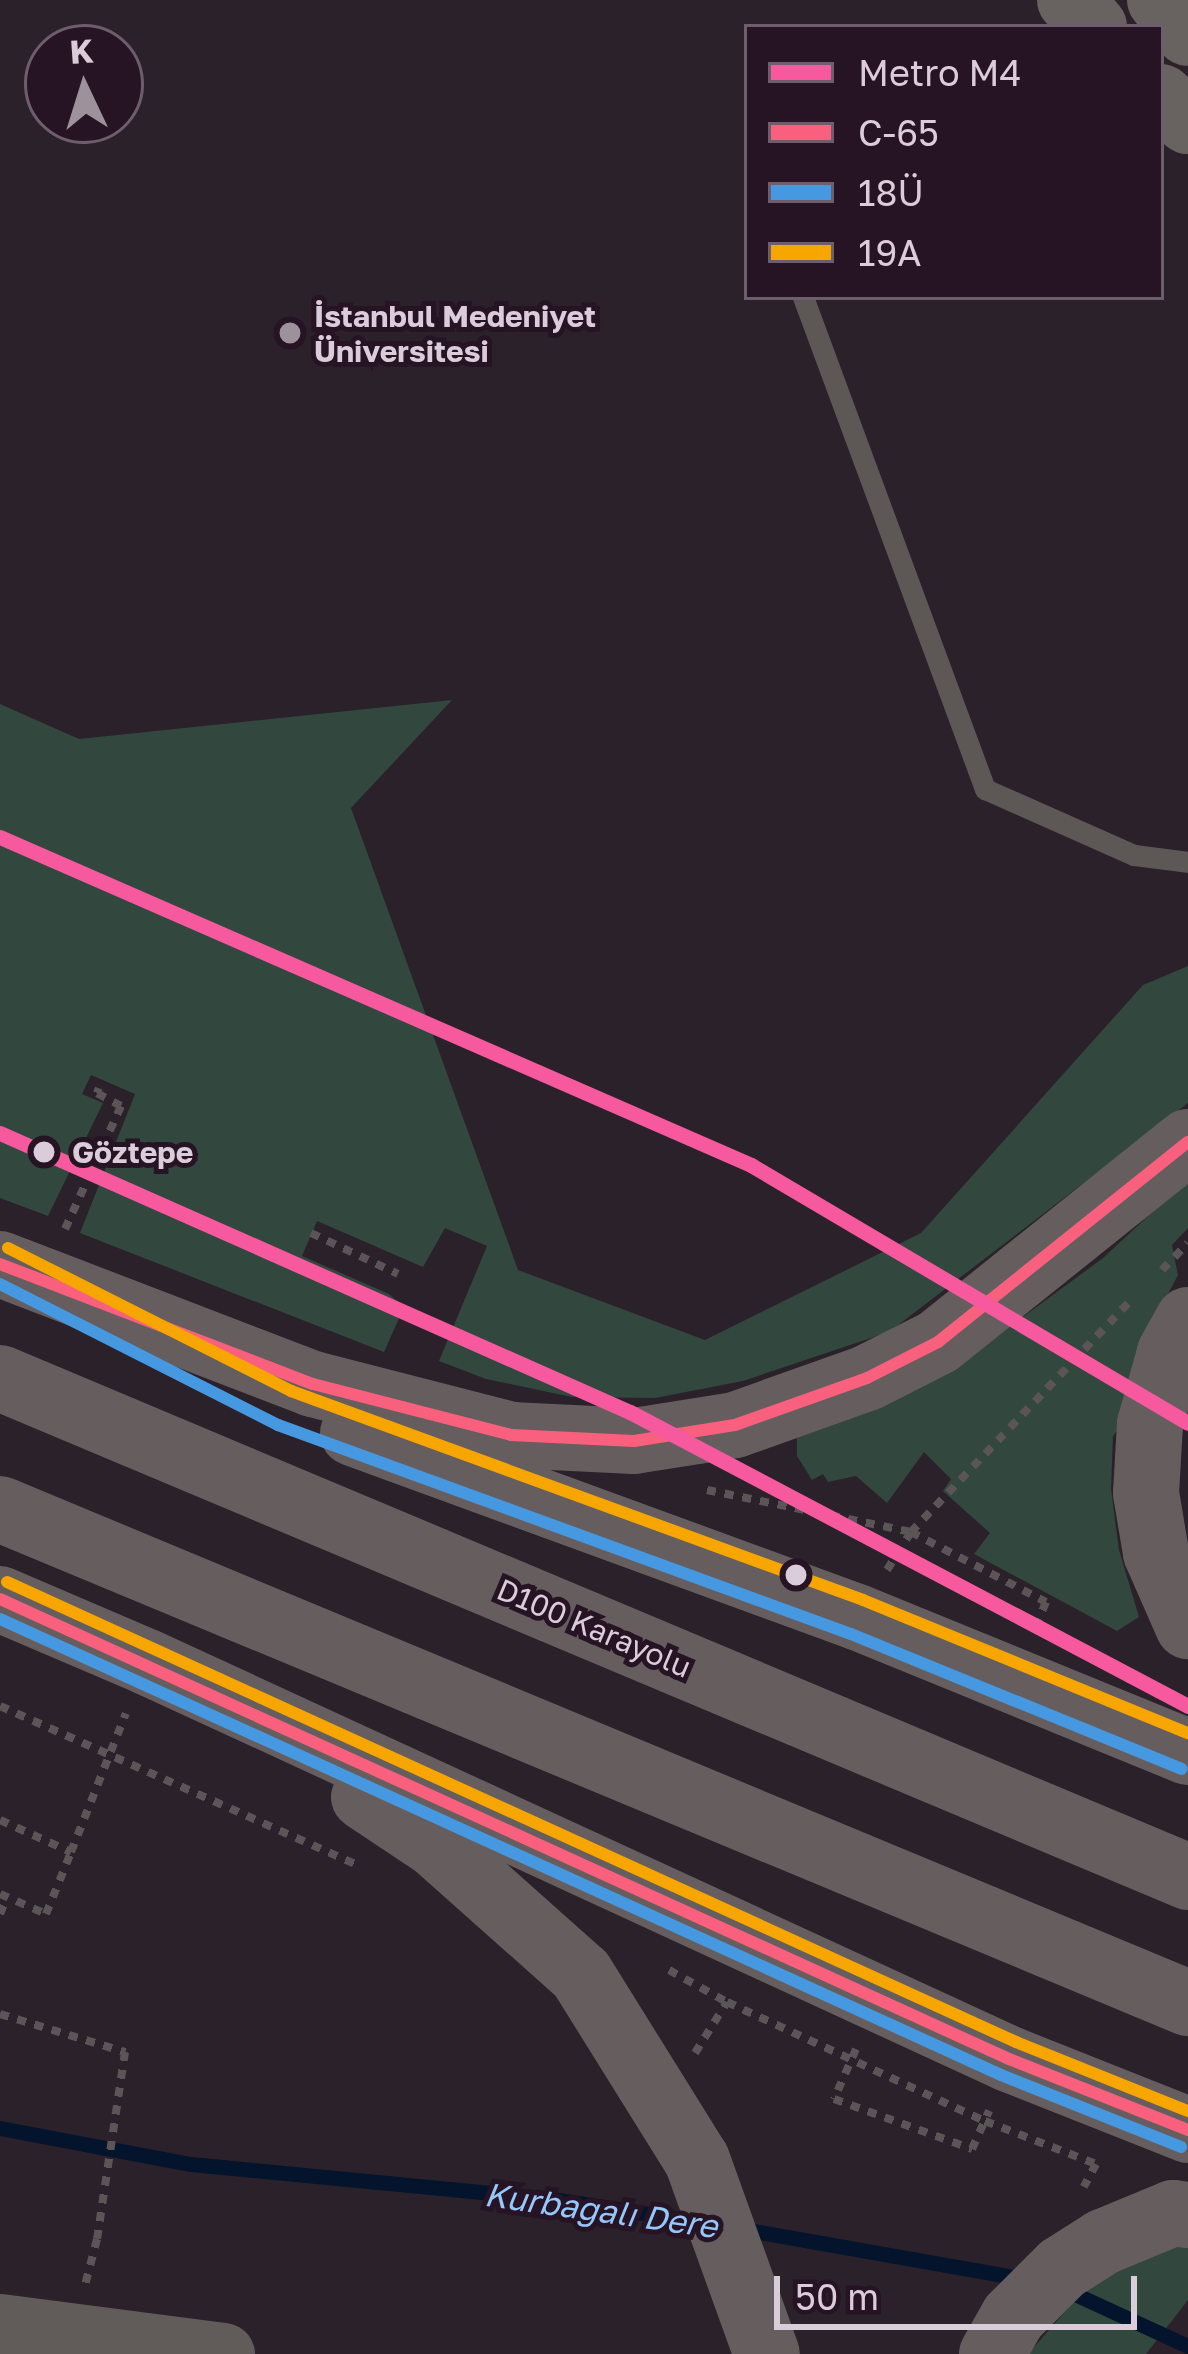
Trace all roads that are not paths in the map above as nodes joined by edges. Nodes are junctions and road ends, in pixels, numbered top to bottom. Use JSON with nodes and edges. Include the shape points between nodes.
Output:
{"nodes":[{"id":1,"x":1070,"y":0,"type":"edge"},
{"id":2,"x":1160,"y":0,"type":"edge"},
{"id":3,"x":1091,"y":24,"type":"edge"},
{"id":4,"x":1188,"y":33,"type":"edge"},
{"id":5,"x":1164,"y":100,"type":"edge"},
{"id":6,"x":1188,"y":121,"type":"edge"},
{"id":7,"x":804,"y":300,"type":"edge"},
{"id":8,"x":1188,"y":862,"type":"edge"},
{"id":9,"x":1188,"y":1142,"type":"edge"},
{"id":10,"x":19,"y":1272,"type":"edge"},
{"id":11,"x":1161,"y":1296,"type":"edge"},
{"id":12,"x":0,"y":1378,"type":"edge"},
{"id":13,"x":0,"y":1509,"type":"edge"},
{"id":14,"x":14,"y":1602,"type":"edge"},
{"id":15,"x":1188,"y":1626,"type":"edge"},
{"id":16,"x":147,"y":1662,"type":"junction"},
{"id":17,"x":1188,"y":1752,"type":"edge"},
{"id":18,"x":1188,"y":1877,"type":"edge"},
{"id":19,"x":1188,"y":2002,"type":"edge"},
{"id":20,"x":1188,"y":2131,"type":"edge"},
{"id":21,"x":1180,"y":2214,"type":"edge"},
{"id":22,"x":0,"y":2325,"type":"edge"},
{"id":23,"x":764,"y":2345,"type":"edge"},
{"id":24,"x":223,"y":2354,"type":"edge"},
{"id":25,"x":992,"y":2354,"type":"edge"}],
"edges":[{"from":1,"to":3,"type":"main road"},
{"from":2,"to":4,"type":"main road"},
{"from":5,"to":6,"type":"main road"},
{"from":7,"to":8,"type":"lane","via":[[985,789],[1134,855]]},
{"from":9,"to":10,"type":"highway","via":[[938,1342],[867,1378],[735,1425],[634,1441],[511,1435],[313,1384]]},
{"from":10,"to":17,"type":"highway","via":[[284,1408],[857,1617]]},
{"from":11,"to":15,"type":"highway","via":[[1170,1353],[1150,1424],[1146,1493],[1156,1553]]},
{"from":12,"to":18,"type":"highway","name":"D100 Karayolu"},
{"from":13,"to":19,"type":"highway"},
{"from":14,"to":16,"type":"highway"},
{"from":16,"to":20,"type":"highway","via":[[1009,2059]]},
{"from":16,"to":23,"type":"highway","via":[[436,1845],[581,1974],[679,2089]]},
{"from":21,"to":25,"type":"highway","via":[[1103,2242],[1062,2268],[1012,2317]]},
{"from":22,"to":24,"type":"main road"}]}
